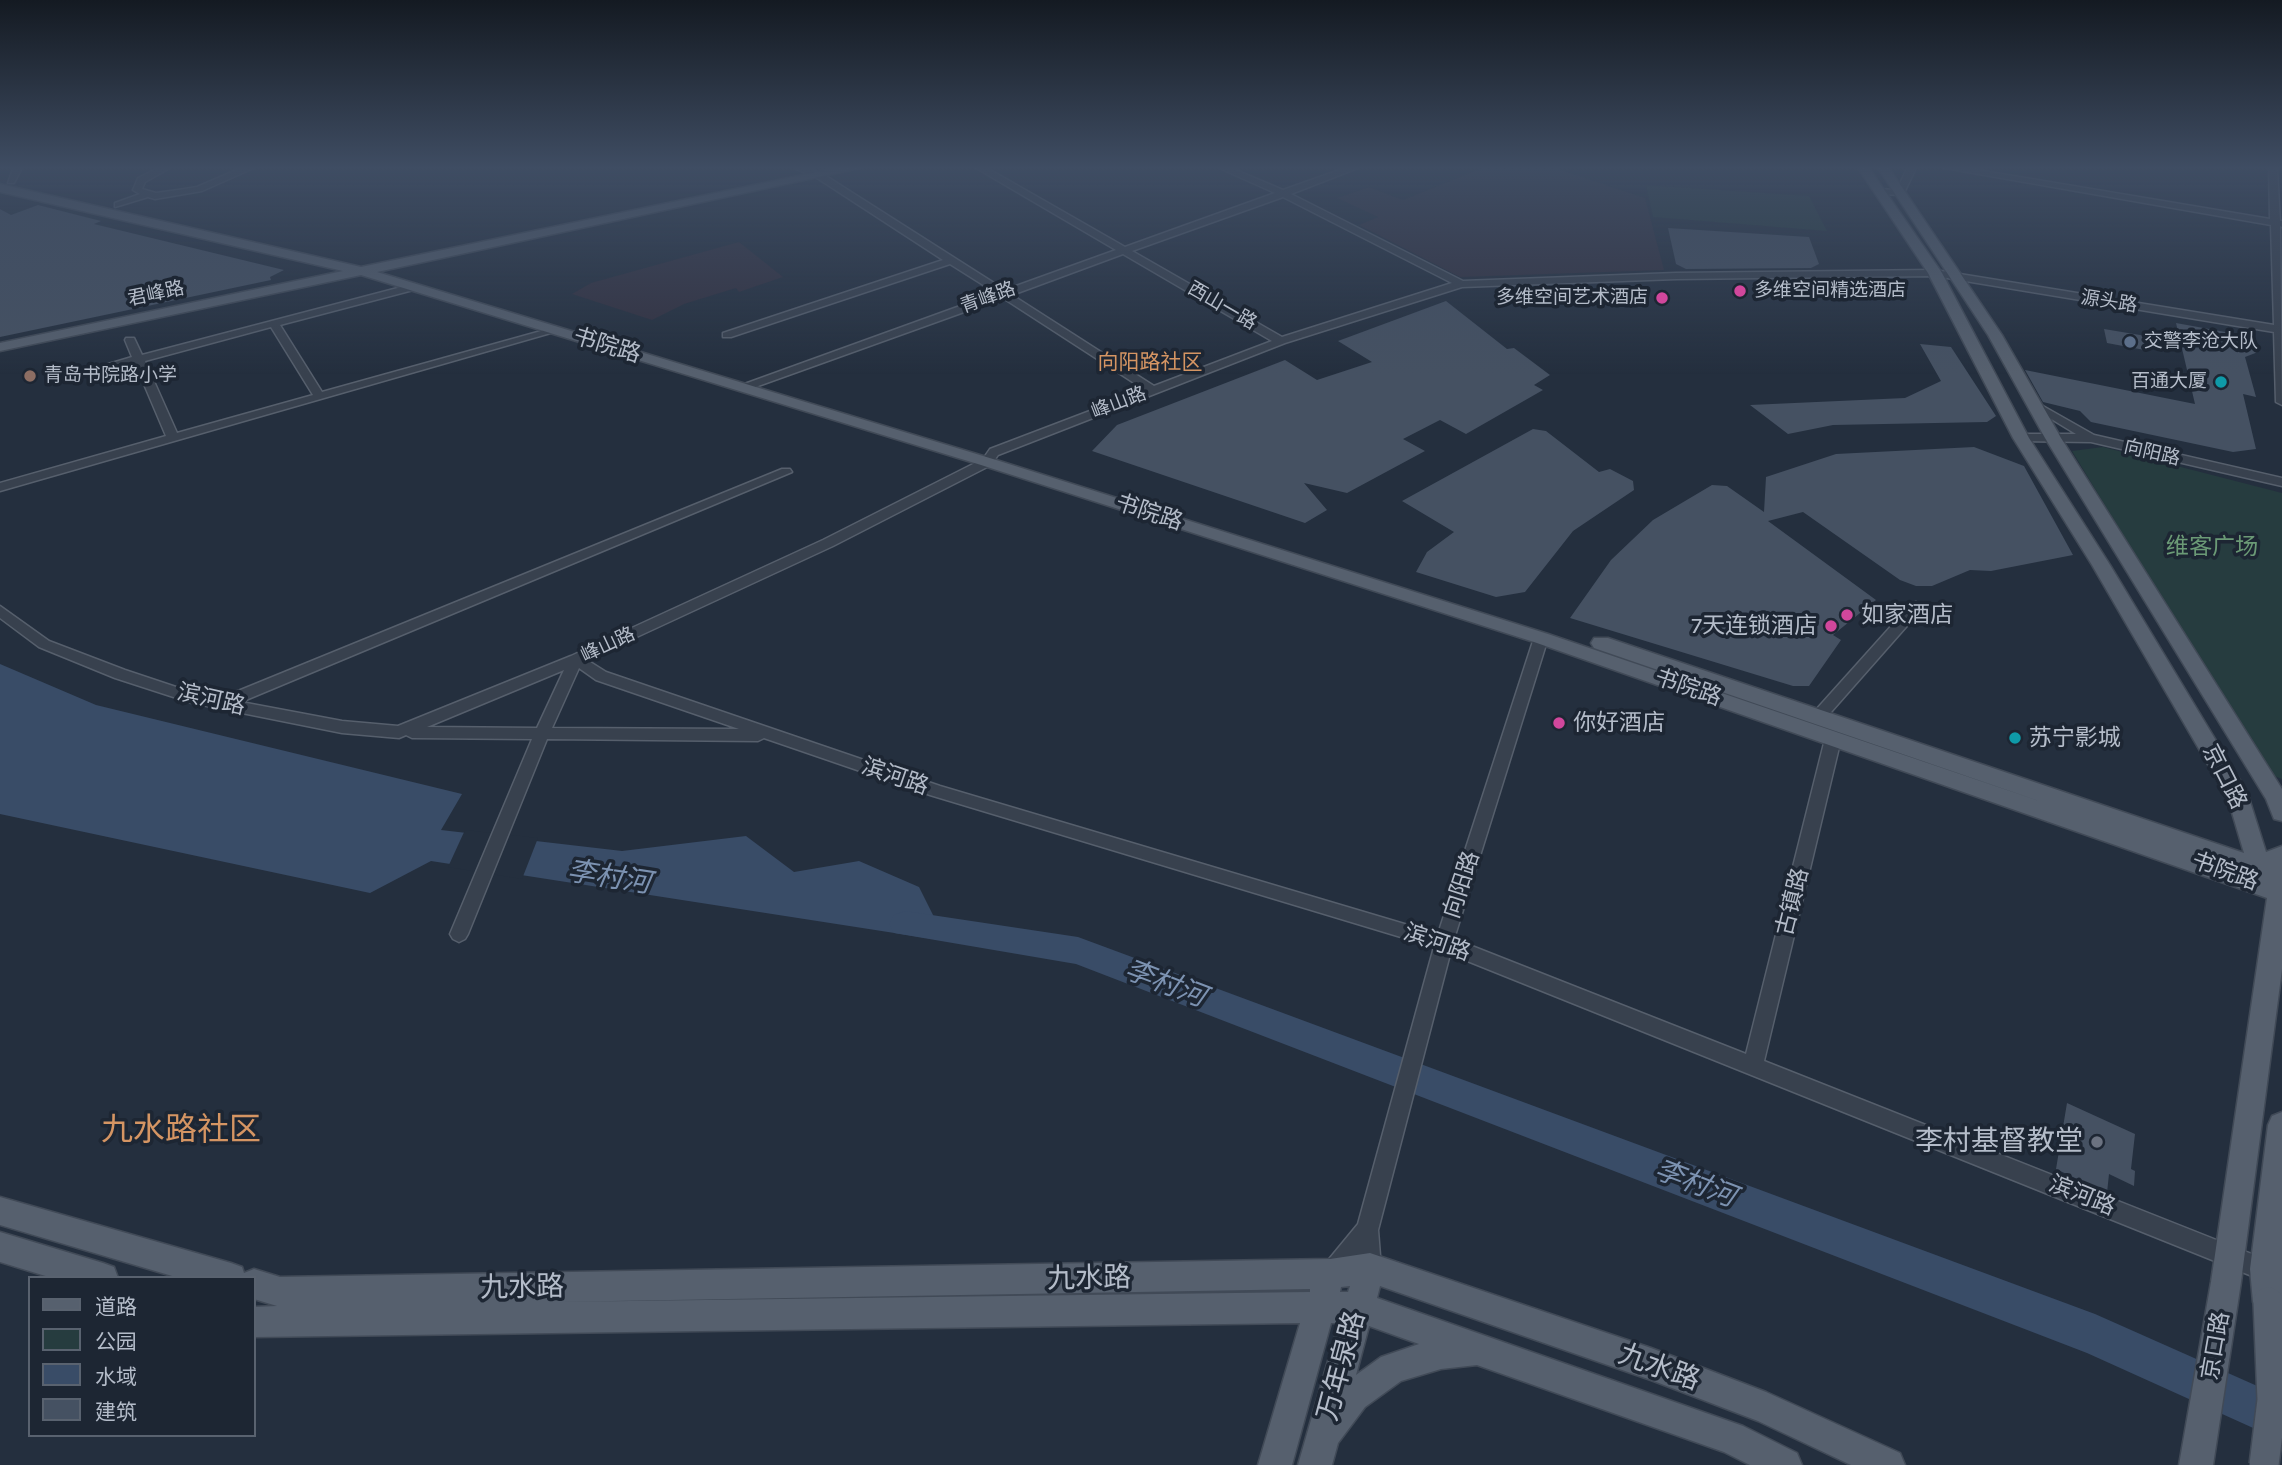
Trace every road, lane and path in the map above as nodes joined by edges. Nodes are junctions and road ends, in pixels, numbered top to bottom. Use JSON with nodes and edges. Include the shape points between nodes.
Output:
{"nodes":[{"id":1,"x":217,"y":236,"type":"edge"},
{"id":2,"x":242,"y":236,"type":"edge"},
{"id":3,"x":507,"y":236,"type":"edge"},
{"id":4,"x":521,"y":236,"type":"edge"},
{"id":5,"x":915,"y":236,"type":"edge"},
{"id":6,"x":1101,"y":236,"type":"edge"},
{"id":7,"x":1160,"y":236,"type":"edge"},
{"id":8,"x":1367,"y":236,"type":"edge"},
{"id":9,"x":1910,"y":236,"type":"edge"},
{"id":10,"x":1930,"y":236,"type":"edge"},
{"id":11,"x":2278,"y":236,"type":"edge"},
{"id":12,"x":1124,"y":249,"type":"junction"},
{"id":13,"x":447,"y":253,"type":"junction"},
{"id":14,"x":952,"y":260,"type":"junction"},
{"id":15,"x":363,"y":267,"type":"junction"},
{"id":16,"x":381,"y":267,"type":"junction"},
{"id":17,"x":343,"y":268,"type":"junction"},
{"id":18,"x":1935,"y":273,"type":"junction"},
{"id":19,"x":1959,"y":277,"type":"junction"},
{"id":20,"x":418,"y":283,"type":"junction"},
{"id":21,"x":1461,"y":284,"type":"junction"},
{"id":22,"x":1003,"y":292,"type":"junction"},
{"id":23,"x":274,"y":323,"type":"junction"},
{"id":24,"x":556,"y":330,"type":"junction"},
{"id":25,"x":2280,"y":330,"type":"edge"},
{"id":26,"x":727,"y":335,"type":"dead end"},
{"id":27,"x":0,"y":340,"type":"edge"},
{"id":28,"x":130,"y":340,"type":"dead end"},
{"id":29,"x":1281,"y":341,"type":"junction"},
{"id":30,"x":0,"y":347,"type":"edge"},
{"id":31,"x":138,"y":359,"type":"junction"},
{"id":32,"x":81,"y":374,"type":"dead end"},
{"id":33,"x":761,"y":382,"type":"junction"},
{"id":34,"x":743,"y":388,"type":"junction"},
{"id":35,"x":1153,"y":390,"type":"junction"},
{"id":36,"x":319,"y":396,"type":"junction"},
{"id":37,"x":2282,"y":402,"type":"edge"},
{"id":38,"x":2034,"y":404,"type":"junction"},
{"id":39,"x":173,"y":438,"type":"junction"},
{"id":40,"x":2021,"y":438,"type":"junction"},
{"id":41,"x":2053,"y":438,"type":"junction"},
{"id":42,"x":2091,"y":438,"type":"junction"},
{"id":43,"x":991,"y":457,"type":"junction"},
{"id":44,"x":786,"y":471,"type":"dead end"},
{"id":45,"x":2282,"y":482,"type":"edge"},
{"id":46,"x":0,"y":487,"type":"edge"},
{"id":47,"x":1916,"y":607,"type":"dead end"},
{"id":48,"x":0,"y":611,"type":"edge"},
{"id":49,"x":1544,"y":631,"type":"junction"},
{"id":50,"x":576,"y":659,"type":"junction"},
{"id":51,"x":222,"y":704,"type":"junction"},
{"id":52,"x":1819,"y":716,"type":"junction"},
{"id":53,"x":437,"y":718,"type":"joint"},
{"id":54,"x":400,"y":732,"type":"junction"},
{"id":55,"x":542,"y":733,"type":"junction"},
{"id":56,"x":772,"y":735,"type":"junction"},
{"id":57,"x":1833,"y":738,"type":"junction"},
{"id":58,"x":2260,"y":772,"type":"junction"},
{"id":59,"x":2282,"y":791,"type":"edge"},
{"id":60,"x":2282,"y":813,"type":"edge"},
{"id":61,"x":2282,"y":855,"type":"edge"},
{"id":62,"x":2259,"y":866,"type":"junction"},
{"id":63,"x":2281,"y":887,"type":"edge"},
{"id":64,"x":459,"y":934,"type":"dead end"},
{"id":65,"x":1444,"y":943,"type":"junction"},
{"id":66,"x":1753,"y":1066,"type":"junction"},
{"id":67,"x":2282,"y":1125,"type":"edge"},
{"id":68,"x":0,"y":1211,"type":"edge"},
{"id":69,"x":1367,"y":1230,"type":"junction"},
{"id":70,"x":0,"y":1247,"type":"edge"},
{"id":71,"x":1370,"y":1268,"type":"junction"},
{"id":72,"x":2227,"y":1268,"type":"junction"},
{"id":73,"x":1330,"y":1275,"type":"junction"},
{"id":74,"x":96,"y":1276,"type":"edge"},
{"id":75,"x":224,"y":1276,"type":"edge"},
{"id":76,"x":2272,"y":1282,"type":"edge"},
{"id":77,"x":256,"y":1285,"type":"edge"},
{"id":78,"x":1321,"y":1307,"type":"junction"},
{"id":79,"x":1358,"y":1307,"type":"junction"},
{"id":80,"x":256,"y":1322,"type":"edge"},
{"id":81,"x":1483,"y":1350,"type":"junction"},
{"id":82,"x":1319,"y":1452,"type":"edge"},
{"id":83,"x":1275,"y":1465,"type":"edge"},
{"id":84,"x":1785,"y":1465,"type":"edge"},
{"id":85,"x":1888,"y":1465,"type":"edge"},
{"id":86,"x":2196,"y":1465,"type":"edge"},
{"id":87,"x":2264,"y":1465,"type":"edge"}],
"edges":[{"from":1,"to":17,"type":"main road","name":"书院路"},
{"from":2,"to":15,"type":"main road","name":"书院路"},
{"from":3,"to":15,"type":"main road","name":"君峰路"},
{"from":4,"to":13,"type":"main road","name":"君峰路"},
{"from":5,"to":14,"type":"street"},
{"from":6,"to":12,"type":"street","name":"西山一路"},
{"from":7,"to":12,"type":"street","name":"青峰路"},
{"from":8,"to":21,"type":"street"},
{"from":9,"to":18,"type":"main road","name":"京口路"},
{"from":10,"to":19,"type":"main road","name":"京口路"},
{"from":11,"to":25,"type":"street"},
{"from":12,"to":22,"type":"street","name":"青峰路"},
{"from":12,"to":29,"type":"street","name":"西山一路"},
{"from":13,"to":16,"type":"main road","name":"君峰路"},
{"from":13,"to":20,"type":"main road","via":[[421,268]]},
{"from":14,"to":22,"type":"street"},
{"from":14,"to":26,"type":"street"},
{"from":15,"to":16,"type":"main road","name":"君峰路"},
{"from":15,"to":17,"type":"main road","name":"书院路"},
{"from":15,"to":20,"type":"main road","name":"书院路"},
{"from":15,"to":30,"type":"main road","name":"君峰路"},
{"from":16,"to":20,"type":"main road","name":"书院路"},
{"from":17,"to":27,"type":"main road","name":"君峰路"},
{"from":18,"to":19,"type":"street","name":"源头路"},
{"from":18,"to":21,"type":"street","name":"峰山路"},
{"from":18,"to":40,"type":"main road","name":"京口路"},
{"from":19,"to":25,"type":"street","name":"源头路"},
{"from":19,"to":38,"type":"main road","name":"京口路"},
{"from":20,"to":23,"type":"street"},
{"from":20,"to":24,"type":"main road","name":"书院路"},
{"from":20,"to":33,"type":"main road","name":"书院路"},
{"from":21,"to":29,"type":"street","name":"峰山路"},
{"from":22,"to":33,"type":"street","name":"青峰路"},
{"from":22,"to":35,"type":"street"},
{"from":23,"to":31,"type":"street"},
{"from":23,"to":36,"type":"street"},
{"from":24,"to":34,"type":"main road","name":"书院路"},
{"from":24,"to":36,"type":"street"},
{"from":25,"to":37,"type":"street"},
{"from":28,"to":31,"type":"street"},
{"from":29,"to":35,"type":"street","name":"峰山路"},
{"from":31,"to":32,"type":"street"},
{"from":31,"to":39,"type":"street"},
{"from":33,"to":34,"type":"street","name":"青峰路"},
{"from":33,"to":43,"type":"main road","name":"书院路"},
{"from":34,"to":43,"type":"main road","name":"书院路"},
{"from":35,"to":43,"type":"street","name":"峰山路"},
{"from":36,"to":39,"type":"street"},
{"from":38,"to":41,"type":"main road","name":"京口路"},
{"from":38,"to":42,"type":"street"},
{"from":39,"to":46,"type":"street"},
{"from":40,"to":41,"type":"street","name":"向阳路"},
{"from":40,"to":62,"type":"main road","name":"京口路","via":[[2239,798]]},
{"from":41,"to":42,"type":"street","name":"向阳路"},
{"from":41,"to":58,"type":"main road","name":"京口路"},
{"from":42,"to":45,"type":"street","name":"向阳路"},
{"from":43,"to":49,"type":"main road","name":"书院路"},
{"from":43,"to":50,"type":"street","name":"峰山路","via":[[828,543]]},
{"from":44,"to":51,"type":"street"},
{"from":47,"to":52,"type":"street"},
{"from":48,"to":51,"type":"street","name":"滨河路","via":[[44,644],[191,698]]},
{"from":49,"to":52,"type":"main road","name":"书院路"},
{"from":49,"to":57,"type":"main road","name":"书院路"},
{"from":49,"to":65,"type":"street","name":"向阳路"},
{"from":50,"to":53,"type":"street","name":"峰山路"},
{"from":50,"to":55,"type":"street"},
{"from":50,"to":56,"type":"street","name":"滨河路","via":[[601,676]]},
{"from":51,"to":54,"type":"street","name":"滨河路","via":[[342,727]]},
{"from":52,"to":62,"type":"main road","name":"书院路"},
{"from":53,"to":54,"type":"street","name":"滨河路"},
{"from":54,"to":55,"type":"street"},
{"from":55,"to":56,"type":"street"},
{"from":55,"to":64,"type":"street"},
{"from":56,"to":65,"type":"street","name":"滨河路","via":[[936,791]]},
{"from":57,"to":63,"type":"main road","name":"书院路"},
{"from":57,"to":66,"type":"street","name":"古镇路"},
{"from":58,"to":59,"type":"main road"},
{"from":58,"to":60,"type":"main road","name":"京口路"},
{"from":61,"to":62,"type":"main road"},
{"from":62,"to":63,"type":"main road","name":"京口路"},
{"from":63,"to":72,"type":"main road","name":"京口路"},
{"from":65,"to":66,"type":"street","name":"滨河路"},
{"from":65,"to":69,"type":"street","name":"向阳路"},
{"from":66,"to":72,"type":"street","name":"滨河路"},
{"from":67,"to":76,"type":"main road","name":"京口路"},
{"from":68,"to":75,"type":"main road"},
{"from":69,"to":71,"type":"street","name":"向阳路"},
{"from":69,"to":73,"type":"street","name":"向阳路"},
{"from":70,"to":74,"type":"main road"},
{"from":71,"to":73,"type":"main road","name":"九水路"},
{"from":71,"to":79,"type":"main road","name":"万年泉路"},
{"from":71,"to":85,"type":"main road","name":"九水路","via":[[1677,1374],[1766,1408]]},
{"from":72,"to":76,"type":"street","name":"滨河路"},
{"from":72,"to":86,"type":"main road","name":"京口路"},
{"from":73,"to":77,"type":"main road","name":"九水路","via":[[279,1292]]},
{"from":73,"to":78,"type":"main road","name":"万年泉路"},
{"from":76,"to":87,"type":"main road","name":"京口路","bridge":true,"via":[[2272,1400]]},
{"from":78,"to":79,"type":"main road","name":"九水路"},
{"from":78,"to":80,"type":"main road","name":"九水路"},
{"from":78,"to":83,"type":"main road","name":"万年泉路"},
{"from":79,"to":81,"type":"main road","name":"九水路"},
{"from":79,"to":82,"type":"main road","name":"万年泉路"},
{"from":81,"to":82,"type":"main road","via":[[1441,1353],[1392,1368],[1354,1396]]},
{"from":81,"to":84,"type":"main road","name":"九水路","via":[[1731,1438]]}]}
